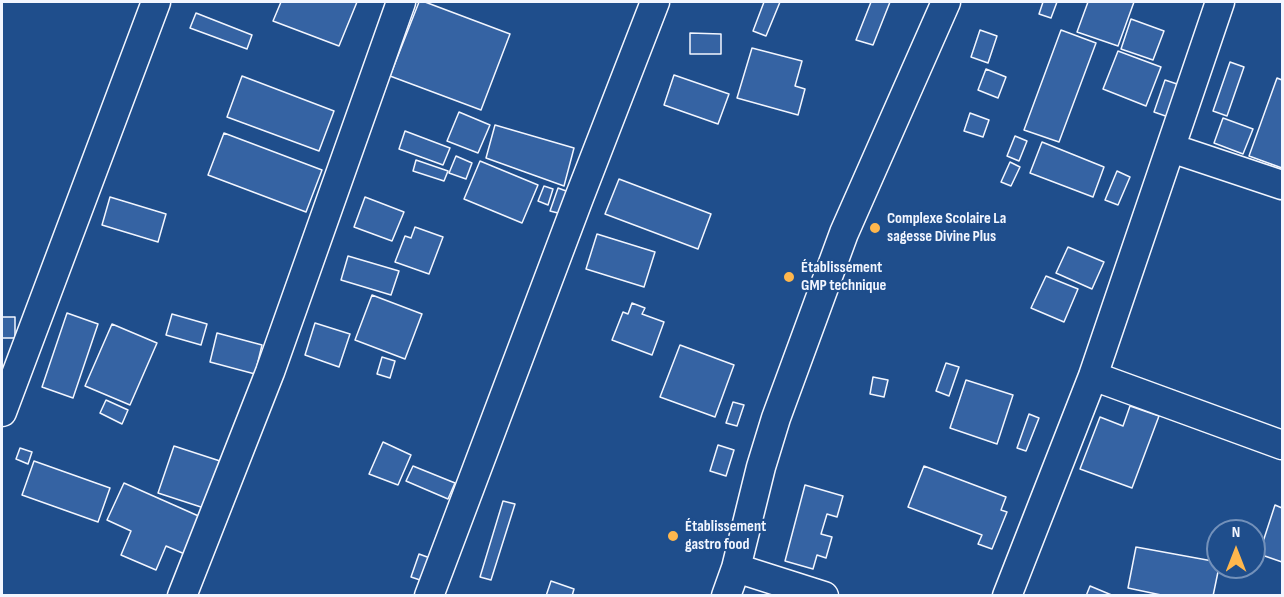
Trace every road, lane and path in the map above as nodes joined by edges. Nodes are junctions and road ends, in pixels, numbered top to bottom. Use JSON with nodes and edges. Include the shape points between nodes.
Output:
{"nodes":[{"id":1,"x":156,"y":2,"type":"edge"},
{"id":2,"x":401,"y":2,"type":"edge"},
{"id":3,"x":655,"y":2,"type":"edge"},
{"id":4,"x":946,"y":2,"type":"edge"},
{"id":5,"x":1220,"y":2,"type":"edge"},
{"id":6,"x":1171,"y":148,"type":"junction"},
{"id":7,"x":1282,"y":185,"type":"edge"},
{"id":8,"x":1093,"y":376,"type":"junction"},
{"id":9,"x":2,"y":412,"type":"edge"},
{"id":10,"x":1282,"y":445,"type":"edge"},
{"id":11,"x":736,"y":568,"type":"junction"},
{"id":12,"x":182,"y":596,"type":"edge"},
{"id":13,"x":429,"y":596,"type":"edge"},
{"id":14,"x":726,"y":596,"type":"edge"},
{"id":15,"x":824,"y":596,"type":"edge"},
{"id":16,"x":1007,"y":596,"type":"edge"}],
"edges":[{"from":1,"to":9,"type":"street"},
{"from":2,"to":12,"type":"street","via":[[270,372]]},
{"from":3,"to":13,"type":"street"},
{"from":4,"to":11,"type":"street","via":[[844,233],[776,418]]},
{"from":5,"to":6,"type":"street"},
{"from":6,"to":7,"type":"street"},
{"from":6,"to":8,"type":"street"},
{"from":8,"to":10,"type":"street"},
{"from":8,"to":16,"type":"street"},
{"from":11,"to":14,"type":"street"},
{"from":11,"to":15,"type":"street"}]}
